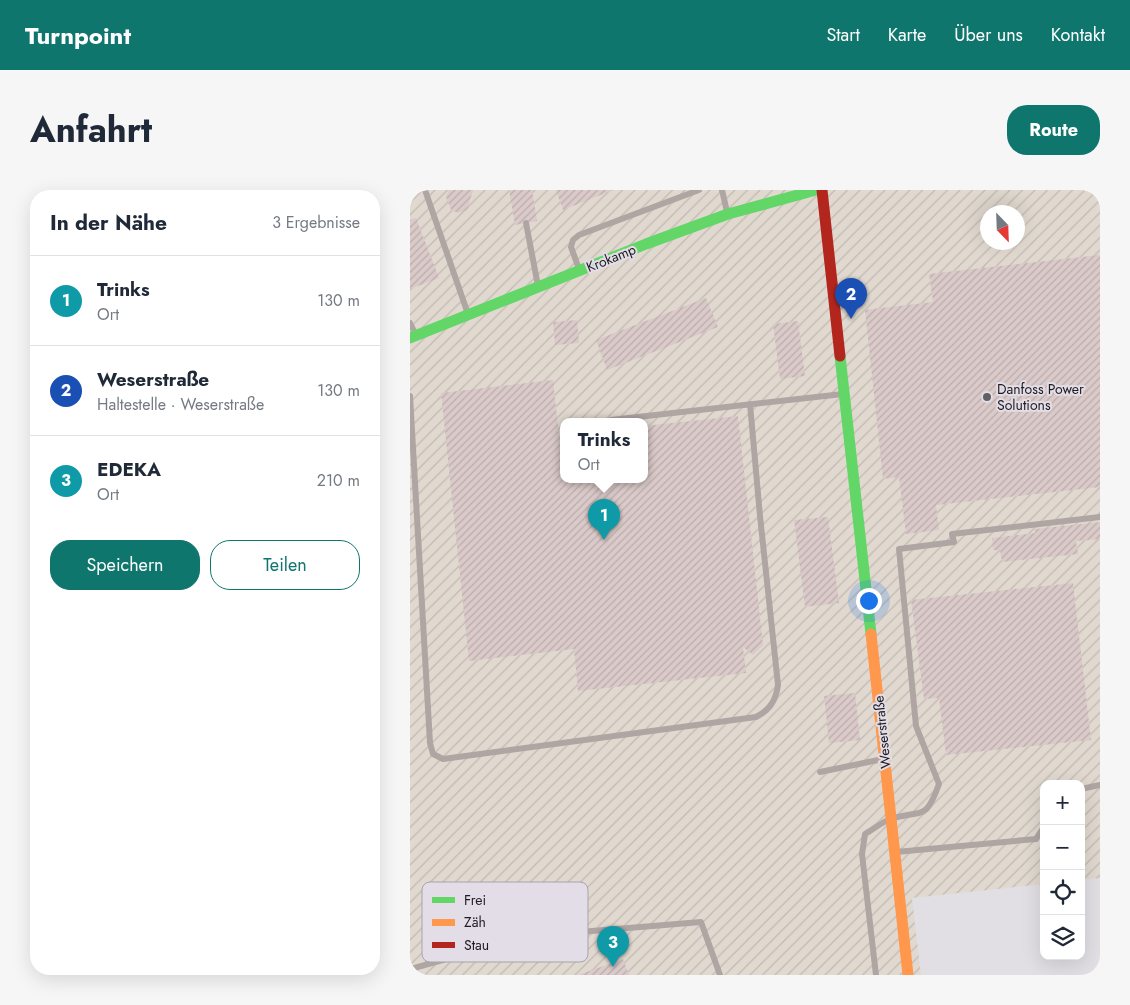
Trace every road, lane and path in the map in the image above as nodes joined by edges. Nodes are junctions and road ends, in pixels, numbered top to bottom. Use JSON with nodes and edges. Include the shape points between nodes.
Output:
{"nodes":[{"id":1,"x":418,"y":190,"type":"edge"},
{"id":2,"x":425,"y":190,"type":"edge"},
{"id":3,"x":699,"y":190,"type":"edge"},
{"id":4,"x":722,"y":190,"type":"edge"},
{"id":5,"x":816,"y":190,"type":"edge"},
{"id":6,"x":822,"y":190,"type":"edge"},
{"id":7,"x":410,"y":194,"type":"edge"},
{"id":8,"x":728,"y":214,"type":"junction"},
{"id":9,"x":526,"y":223,"type":"dead end"},
{"id":10,"x":579,"y":271,"type":"junction"},
{"id":11,"x":539,"y":287,"type":"junction"},
{"id":12,"x":469,"y":315,"type":"junction"},
{"id":13,"x":410,"y":323,"type":"edge"},
{"id":14,"x":413,"y":337,"type":"edge"},
{"id":15,"x":844,"y":394,"type":"junction"},
{"id":16,"x":410,"y":396,"type":"edge"},
{"id":17,"x":750,"y":404,"type":"junction"},
{"id":18,"x":629,"y":418,"type":"edge"},
{"id":19,"x":1100,"y":516,"type":"edge"},
{"id":20,"x":884,"y":758,"type":"junction"},
{"id":21,"x":820,"y":772,"type":"dead end"},
{"id":22,"x":1100,"y":786,"type":"edge"},
{"id":23,"x":1085,"y":788,"type":"edge"},
{"id":24,"x":891,"y":819,"type":"junction"},
{"id":25,"x":1040,"y":833,"type":"edge"},
{"id":26,"x":895,"y":852,"type":"junction"},
{"id":27,"x":588,"y":931,"type":"edge"},
{"id":28,"x":436,"y":962,"type":"edge"},
{"id":29,"x":410,"y":969,"type":"edge"},
{"id":30,"x":720,"y":975,"type":"edge"},
{"id":31,"x":876,"y":975,"type":"edge"},
{"id":32,"x":908,"y":975,"type":"edge"}],
"edges":[{"from":1,"to":7,"type":"lane"},
{"from":2,"to":12,"type":"lane"},
{"from":3,"to":10,"type":"lane","via":[[579,235],[571,247]]},
{"from":4,"to":8,"type":"lane"},
{"from":5,"to":8,"type":"street","name":"Krokamp"},
{"from":6,"to":15,"type":"street","name":"Weserstraße"},
{"from":8,"to":10,"type":"street","name":"Krokamp"},
{"from":9,"to":11,"type":"lane"},
{"from":10,"to":11,"type":"street","name":"Krokamp"},
{"from":11,"to":12,"type":"street","name":"Krokamp"},
{"from":12,"to":14,"type":"street","name":"Krokamp"},
{"from":13,"to":14,"type":"lane"},
{"from":15,"to":17,"type":"lane"},
{"from":15,"to":20,"type":"street","name":"Weserstraße"},
{"from":16,"to":17,"type":"lane","via":[[430,743],[433,754],[443,759],[756,717],[772,705],[778,685],[777,663]]},
{"from":17,"to":18,"type":"lane"},
{"from":19,"to":24,"type":"lane","via":[[952,534],[954,542],[899,549],[916,726],[938,784],[932,802],[922,813]]},
{"from":20,"to":21,"type":"lane"},
{"from":20,"to":24,"type":"street","name":"Weserstraße"},
{"from":22,"to":23,"type":"lane"},
{"from":24,"to":26,"type":"street","name":"Weserstraße"},
{"from":24,"to":31,"type":"lane","via":[[865,834],[862,854]]},
{"from":25,"to":26,"type":"lane","via":[[1036,839]]},
{"from":26,"to":32,"type":"street","name":"Weserstraße"},
{"from":27,"to":30,"type":"lane","via":[[701,922]]},
{"from":28,"to":29,"type":"lane"}]}
